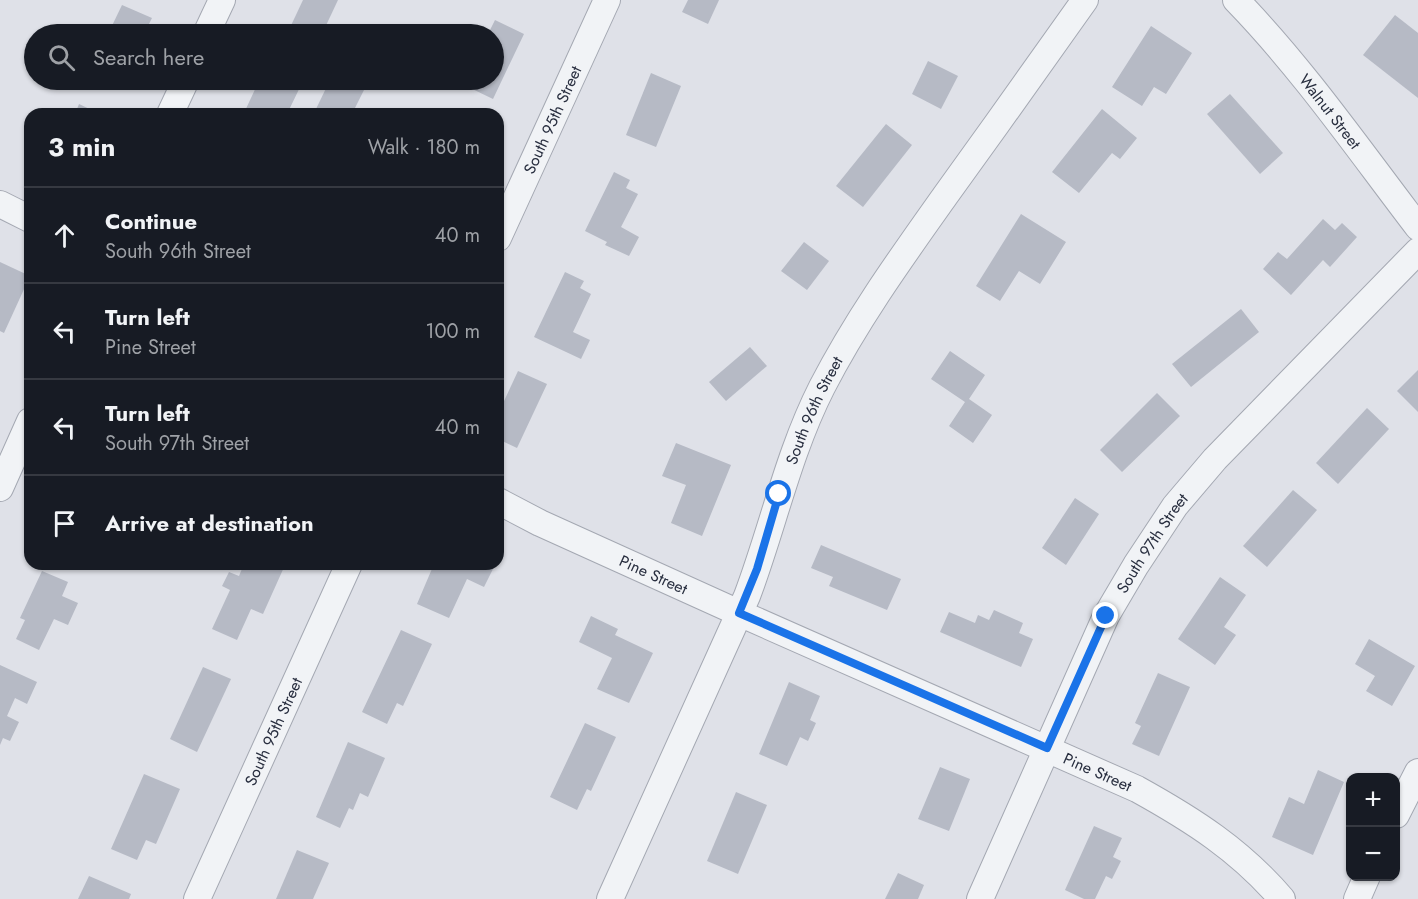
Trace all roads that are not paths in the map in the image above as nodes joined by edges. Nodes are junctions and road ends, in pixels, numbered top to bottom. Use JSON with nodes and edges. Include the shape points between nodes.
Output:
{"nodes":[{"id":1,"x":222,"y":0,"type":"edge"},
{"id":2,"x":607,"y":0,"type":"edge"},
{"id":3,"x":1085,"y":0,"type":"edge"},
{"id":4,"x":1236,"y":0,"type":"edge"},
{"id":5,"x":211,"y":24,"type":"edge"},
{"id":6,"x":181,"y":90,"type":"edge"},
{"id":7,"x":173,"y":108,"type":"edge"},
{"id":8,"x":0,"y":204,"type":"edge"},
{"id":9,"x":24,"y":216,"type":"edge"},
{"id":10,"x":504,"y":225,"type":"edge"},
{"id":11,"x":1418,"y":227,"type":"edge"},
{"id":12,"x":1418,"y":251,"type":"edge"},
{"id":13,"x":24,"y":434,"type":"edge"},
{"id":14,"x":0,"y":488,"type":"edge"},
{"id":15,"x":504,"y":504,"type":"edge"},
{"id":16,"x":346,"y":570,"type":"edge"},
{"id":17,"x":739,"y":613,"type":"junction"},
{"id":18,"x":1047,"y":748,"type":"junction"},
{"id":19,"x":1418,"y":772,"type":"edge"},
{"id":20,"x":1400,"y":806,"type":"edge"},
{"id":21,"x":1365,"y":881,"type":"edge"},
{"id":22,"x":196,"y":899,"type":"edge"},
{"id":23,"x":610,"y":899,"type":"edge"},
{"id":24,"x":980,"y":899,"type":"edge"},
{"id":25,"x":1282,"y":899,"type":"edge"},
{"id":26,"x":1357,"y":899,"type":"edge"}],
"edges":[{"from":1,"to":5,"type":"street"},
{"from":2,"to":10,"type":"street","name":"South 95th Street"},
{"from":3,"to":17,"type":"street","name":"South 96th Street","via":[[848,337],[798,441]]},
{"from":4,"to":11,"type":"street","name":"Walnut Street","via":[[1291,61]]},
{"from":6,"to":7,"type":"street"},
{"from":8,"to":9,"type":"street"},
{"from":12,"to":18,"type":"street","name":"South 97th Street","via":[[1215,459],[1175,506],[1106,616]]},
{"from":13,"to":14,"type":"street"},
{"from":15,"to":17,"type":"street","name":"Pine Street"},
{"from":16,"to":22,"type":"street","name":"South 95th Street"},
{"from":17,"to":18,"type":"street","name":"Pine Street"},
{"from":17,"to":23,"type":"street","name":"South 96th Street"},
{"from":18,"to":24,"type":"street","name":"South 97th Street"},
{"from":18,"to":25,"type":"street","name":"Pine Street","via":[[1137,789],[1212,834]]},
{"from":19,"to":20,"type":"street"},
{"from":21,"to":26,"type":"street"}]}
